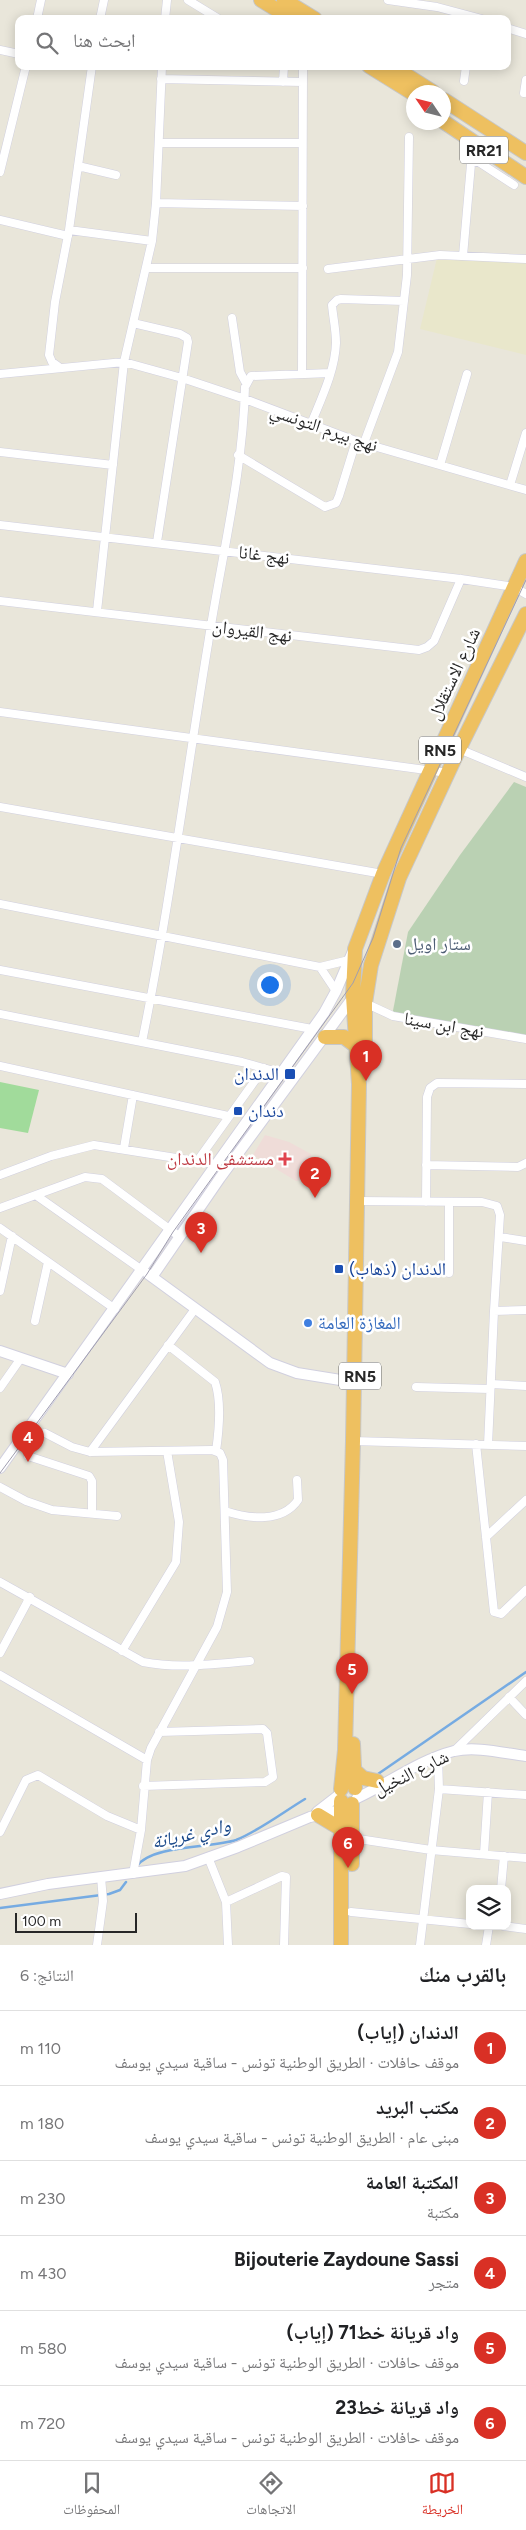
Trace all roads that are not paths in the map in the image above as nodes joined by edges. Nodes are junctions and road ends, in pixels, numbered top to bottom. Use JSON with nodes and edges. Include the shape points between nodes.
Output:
{"nodes":[{"id":1,"x":41,"y":0,"type":"edge"},
{"id":2,"x":104,"y":0,"type":"edge"},
{"id":3,"x":167,"y":0,"type":"edge"},
{"id":4,"x":188,"y":0,"type":"edge"},
{"id":5,"x":260,"y":0,"type":"edge"},
{"id":6,"x":284,"y":0,"type":"edge"},
{"id":7,"x":388,"y":0,"type":"edge"},
{"id":8,"x":38,"y":15,"type":"edge"},
{"id":9,"x":101,"y":15,"type":"edge"},
{"id":10,"x":165,"y":15,"type":"edge"},
{"id":11,"x":212,"y":15,"type":"edge"},
{"id":12,"x":285,"y":15,"type":"edge"},
{"id":13,"x":308,"y":15,"type":"edge"},
{"id":14,"x":461,"y":15,"type":"edge"},
{"id":15,"x":511,"y":29,"type":"edge"},
{"id":16,"x":526,"y":34,"type":"edge"},
{"id":17,"x":0,"y":50,"type":"edge"},
{"id":18,"x":15,"y":53,"type":"edge"},
{"id":19,"x":25,"y":70,"type":"edge"},
{"id":20,"x":91,"y":70,"type":"edge"},
{"id":21,"x":162,"y":70,"type":"edge"},
{"id":22,"x":284,"y":70,"type":"edge"},
{"id":23,"x":303,"y":70,"type":"edge"},
{"id":24,"x":380,"y":70,"type":"edge"},
{"id":25,"x":395,"y":70,"type":"edge"},
{"id":26,"x":465,"y":70,"type":"edge"},
{"id":27,"x":161,"y":79,"type":"junction"},
{"id":28,"x":402,"y":79,"type":"junction"},
{"id":29,"x":526,"y":80,"type":"edge"},
{"id":30,"x":464,"y":81,"type":"dead end"},
{"id":31,"x":283,"y":82,"type":"junction"},
{"id":32,"x":303,"y":82,"type":"junction"},
{"id":33,"x":407,"y":85,"type":"edge"},
{"id":34,"x":416,"y":85,"type":"edge"},
{"id":35,"x":420,"y":85,"type":"edge"},
{"id":36,"x":406,"y":86,"type":"edge"},
{"id":37,"x":524,"y":93,"type":"dead end"},
{"id":38,"x":451,"y":98,"type":"edge"},
{"id":39,"x":451,"y":105,"type":"edge"},
{"id":40,"x":451,"y":119,"type":"edge"},
{"id":41,"x":451,"y":127,"type":"edge"},
{"id":42,"x":409,"y":136,"type":"dead end"},
{"id":43,"x":160,"y":143,"type":"junction"},
{"id":44,"x":302,"y":143,"type":"junction"},
{"id":45,"x":526,"y":143,"type":"edge"},
{"id":46,"x":2,"y":152,"type":"edge"},
{"id":47,"x":526,"y":153,"type":"edge"},
{"id":48,"x":78,"y":166,"type":"junction"},
{"id":49,"x":526,"y":168,"type":"edge"},
{"id":50,"x":0,"y":172,"type":"edge"},
{"id":51,"x":116,"y":175,"type":"dead end"},
{"id":52,"x":526,"y":177,"type":"edge"},
{"id":53,"x":514,"y":185,"type":"dead end"},
{"id":54,"x":156,"y":203,"type":"junction"},
{"id":55,"x":303,"y":206,"type":"junction"},
{"id":56,"x":0,"y":220,"type":"edge"},
{"id":57,"x":68,"y":233,"type":"junction"},
{"id":58,"x":152,"y":241,"type":"junction"},
{"id":59,"x":463,"y":256,"type":"junction"},
{"id":60,"x":526,"y":259,"type":"edge"},
{"id":61,"x":407,"y":260,"type":"junction"},
{"id":62,"x":147,"y":268,"type":"junction"},
{"id":63,"x":303,"y":268,"type":"junction"},
{"id":64,"x":328,"y":269,"type":"dead end"},
{"id":65,"x":404,"y":301,"type":"junction"},
{"id":66,"x":232,"y":318,"type":"dead end"},
{"id":67,"x":133,"y":323,"type":"junction"},
{"id":68,"x":124,"y":362,"type":"junction"},
{"id":69,"x":59,"y":367,"type":"junction"},
{"id":70,"x":0,"y":374,"type":"edge"},
{"id":71,"x":302,"y":374,"type":"junction"},
{"id":72,"x":330,"y":374,"type":"junction"},
{"id":73,"x":467,"y":374,"type":"dead end"},
{"id":74,"x":182,"y":378,"type":"junction"},
{"id":75,"x":246,"y":383,"type":"junction"},
{"id":76,"x":245,"y":399,"type":"junction"},
{"id":77,"x":311,"y":424,"type":"junction"},
{"id":78,"x":526,"y":433,"type":"edge"},
{"id":79,"x":356,"y":441,"type":"junction"},
{"id":80,"x":364,"y":443,"type":"junction"},
{"id":81,"x":0,"y":452,"type":"edge"},
{"id":82,"x":238,"y":455,"type":"junction"},
{"id":83,"x":440,"y":465,"type":"junction"},
{"id":84,"x":113,"y":466,"type":"junction"},
{"id":85,"x":510,"y":485,"type":"junction"},
{"id":86,"x":526,"y":490,"type":"edge"},
{"id":87,"x":0,"y":525,"type":"edge"},
{"id":88,"x":107,"y":538,"type":"junction"},
{"id":89,"x":157,"y":542,"type":"junction"},
{"id":90,"x":223,"y":550,"type":"junction"},
{"id":91,"x":526,"y":561,"type":"edge"},
{"id":92,"x":461,"y":579,"type":"junction"},
{"id":93,"x":520,"y":591,"type":"edge"},
{"id":94,"x":0,"y":601,"type":"edge"},
{"id":95,"x":97,"y":611,"type":"junction"},
{"id":96,"x":526,"y":614,"type":"edge"},
{"id":97,"x":210,"y":626,"type":"junction"},
{"id":98,"x":0,"y":712,"type":"edge"},
{"id":99,"x":192,"y":740,"type":"junction"},
{"id":100,"x":459,"y":749,"type":"junction"},
{"id":101,"x":430,"y":770,"type":"junction"},
{"id":102,"x":448,"y":773,"type":"junction"},
{"id":103,"x":526,"y":777,"type":"edge"},
{"id":104,"x":0,"y":807,"type":"edge"},
{"id":105,"x":178,"y":839,"type":"junction"},
{"id":106,"x":383,"y":874,"type":"junction"},
{"id":107,"x":0,"y":904,"type":"edge"},
{"id":108,"x":163,"y":935,"type":"junction"},
{"id":109,"x":357,"y":940,"type":"junction"},
{"id":110,"x":349,"y":960,"type":"junction"},
{"id":111,"x":320,"y":967,"type":"junction"},
{"id":112,"x":0,"y":970,"type":"edge"},
{"id":113,"x":336,"y":991,"type":"junction"},
{"id":114,"x":151,"y":1000,"type":"junction"},
{"id":115,"x":359,"y":1000,"type":"junction"},
{"id":116,"x":0,"y":1014,"type":"edge"},
{"id":117,"x":312,"y":1029,"type":"junction"},
{"id":118,"x":325,"y":1037,"type":"junction"},
{"id":119,"x":526,"y":1039,"type":"edge"},
{"id":120,"x":142,"y":1042,"type":"junction"},
{"id":121,"x":356,"y":1046,"type":"junction"},
{"id":122,"x":0,"y":1066,"type":"edge"},
{"id":123,"x":264,"y":1068,"type":"junction"},
{"id":124,"x":281,"y":1073,"type":"junction"},
{"id":125,"x":526,"y":1084,"type":"edge"},
{"id":126,"x":133,"y":1095,"type":"junction"},
{"id":127,"x":228,"y":1116,"type":"junction"},
{"id":128,"x":124,"y":1148,"type":"junction"},
{"id":129,"x":198,"y":1160,"type":"junction"},
{"id":130,"x":214,"y":1164,"type":"junction"},
{"id":131,"x":526,"y":1164,"type":"edge"},
{"id":132,"x":426,"y":1165,"type":"junction"},
{"id":133,"x":0,"y":1175,"type":"edge"},
{"id":134,"x":37,"y":1196,"type":"junction"},
{"id":135,"x":360,"y":1201,"type":"junction"},
{"id":136,"x":426,"y":1202,"type":"junction"},
{"id":137,"x":449,"y":1202,"type":"junction"},
{"id":138,"x":0,"y":1208,"type":"edge"},
{"id":139,"x":0,"y":1228,"type":"edge"},
{"id":140,"x":170,"y":1230,"type":"junction"},
{"id":141,"x":12,"y":1236,"type":"junction"},
{"id":142,"x":180,"y":1237,"type":"junction"},
{"id":143,"x":500,"y":1238,"type":"junction"},
{"id":144,"x":526,"y":1241,"type":"edge"},
{"id":145,"x":48,"y":1262,"type":"junction"},
{"id":146,"x":142,"y":1270,"type":"junction"},
{"id":147,"x":449,"y":1273,"type":"dead end"},
{"id":148,"x":152,"y":1277,"type":"junction"},
{"id":149,"x":0,"y":1291,"type":"edge"},
{"id":150,"x":115,"y":1309,"type":"junction"},
{"id":151,"x":195,"y":1309,"type":"junction"},
{"id":152,"x":526,"y":1310,"type":"edge"},
{"id":153,"x":494,"y":1311,"type":"junction"},
{"id":154,"x":36,"y":1321,"type":"dead end"},
{"id":155,"x":168,"y":1345,"type":"junction"},
{"id":156,"x":0,"y":1352,"type":"edge"},
{"id":157,"x":21,"y":1358,"type":"junction"},
{"id":158,"x":68,"y":1374,"type":"junction"},
{"id":159,"x":357,"y":1382,"type":"junction"},
{"id":160,"x":490,"y":1386,"type":"junction"},
{"id":161,"x":526,"y":1386,"type":"edge"},
{"id":162,"x":416,"y":1387,"type":"dead end"},
{"id":163,"x":0,"y":1388,"type":"edge"},
{"id":164,"x":45,"y":1433,"type":"dead end"},
{"id":165,"x":357,"y":1442,"type":"junction"},
{"id":166,"x":476,"y":1444,"type":"junction"},
{"id":167,"x":488,"y":1445,"type":"junction"},
{"id":168,"x":526,"y":1446,"type":"edge"},
{"id":169,"x":167,"y":1451,"type":"junction"},
{"id":170,"x":216,"y":1451,"type":"junction"},
{"id":171,"x":90,"y":1452,"type":"junction"},
{"id":172,"x":28,"y":1456,"type":"dead end"},
{"id":173,"x":0,"y":1468,"type":"edge"},
{"id":174,"x":297,"y":1480,"type":"dead end"},
{"id":175,"x":0,"y":1487,"type":"edge"},
{"id":176,"x":526,"y":1500,"type":"edge"},
{"id":177,"x":225,"y":1511,"type":"junction"},
{"id":178,"x":92,"y":1513,"type":"junction"},
{"id":179,"x":117,"y":1516,"type":"dead end"},
{"id":180,"x":486,"y":1537,"type":"junction"},
{"id":181,"x":0,"y":1582,"type":"edge"},
{"id":182,"x":526,"y":1590,"type":"edge"},
{"id":183,"x":30,"y":1597,"type":"junction"},
{"id":184,"x":122,"y":1651,"type":"junction"},
{"id":185,"x":0,"y":1653,"type":"edge"},
{"id":186,"x":250,"y":1661,"type":"dead end"},
{"id":187,"x":196,"y":1665,"type":"junction"},
{"id":188,"x":0,"y":1675,"type":"edge"},
{"id":189,"x":526,"y":1681,"type":"edge"},
{"id":190,"x":509,"y":1697,"type":"junction"},
{"id":191,"x":526,"y":1715,"type":"edge"},
{"id":192,"x":159,"y":1732,"type":"junction"},
{"id":193,"x":454,"y":1751,"type":"junction"},
{"id":194,"x":526,"y":1756,"type":"edge"},
{"id":195,"x":438,"y":1757,"type":"junction"},
{"id":196,"x":147,"y":1760,"type":"junction"},
{"id":197,"x":354,"y":1770,"type":"junction"},
{"id":198,"x":401,"y":1774,"type":"junction"},
{"id":199,"x":377,"y":1781,"type":"junction"},
{"id":200,"x":143,"y":1786,"type":"junction"},
{"id":201,"x":438,"y":1789,"type":"junction"},
{"id":202,"x":488,"y":1792,"type":"junction"},
{"id":203,"x":526,"y":1795,"type":"edge"},
{"id":204,"x":347,"y":1799,"type":"junction"},
{"id":205,"x":314,"y":1816,"type":"junction"},
{"id":206,"x":141,"y":1830,"type":"junction"},
{"id":207,"x":0,"y":1832,"type":"edge"},
{"id":208,"x":347,"y":1834,"type":"junction"},
{"id":209,"x":431,"y":1850,"type":"junction"},
{"id":210,"x":484,"y":1854,"type":"junction"},
{"id":211,"x":504,"y":1856,"type":"junction"},
{"id":212,"x":208,"y":1857,"type":"junction"},
{"id":213,"x":526,"y":1858,"type":"edge"},
{"id":214,"x":133,"y":1874,"type":"junction"},
{"id":215,"x":100,"y":1877,"type":"junction"},
{"id":216,"x":501,"y":1885,"type":"edge"},
{"id":217,"x":0,"y":1894,"type":"edge"},
{"id":218,"x":226,"y":1902,"type":"junction"},
{"id":219,"x":351,"y":1912,"type":"junction"},
{"id":220,"x":424,"y":1921,"type":"junction"},
{"id":221,"x":466,"y":1924,"type":"edge"},
{"id":222,"x":511,"y":1927,"type":"edge"},
{"id":223,"x":526,"y":1929,"type":"edge"},
{"id":224,"x":488,"y":1930,"type":"edge"},
{"id":225,"x":97,"y":1945,"type":"edge"},
{"id":226,"x":228,"y":1945,"type":"edge"},
{"id":227,"x":284,"y":1945,"type":"edge"},
{"id":228,"x":341,"y":1945,"type":"edge"},
{"id":229,"x":350,"y":1945,"type":"edge"},
{"id":230,"x":420,"y":1945,"type":"edge"},
{"id":231,"x":486,"y":1945,"type":"edge"}],
"edges":[{"from":1,"to":8,"type":"street"},
{"from":2,"to":9,"type":"street"},
{"from":3,"to":10,"type":"street"},
{"from":4,"to":11,"type":"street"},
{"from":5,"to":12,"type":"highway"},
{"from":6,"to":13,"type":"highway"},
{"from":7,"to":14,"type":"street"},
{"from":15,"to":16,"type":"street"},
{"from":17,"to":18,"type":"street"},
{"from":19,"to":46,"type":"street"},
{"from":20,"to":48,"type":"street"},
{"from":21,"to":27,"type":"street"},
{"from":22,"to":31,"type":"street"},
{"from":23,"to":32,"type":"street"},
{"from":24,"to":28,"type":"highway","number":"RR21"},
{"from":25,"to":28,"type":"highway","number":"RR21"},
{"from":26,"to":30,"type":"street"},
{"from":27,"to":31,"type":"street"},
{"from":27,"to":43,"type":"street"},
{"from":28,"to":33,"type":"highway","number":"RR21"},
{"from":28,"to":34,"type":"highway","number":"RR21"},
{"from":28,"to":35,"type":"highway","number":"RR21"},
{"from":28,"to":36,"type":"highway","number":"RR21"},
{"from":29,"to":37,"type":"street"},
{"from":31,"to":32,"type":"street"},
{"from":32,"to":44,"type":"street"},
{"from":38,"to":45,"type":"highway","number":"RR21"},
{"from":39,"to":47,"type":"highway","number":"RR21"},
{"from":40,"to":49,"type":"highway","number":"RR21"},
{"from":41,"to":52,"type":"highway","number":"RR21"},
{"from":42,"to":61,"type":"street"},
{"from":43,"to":44,"type":"street"},
{"from":43,"to":54,"type":"street"},
{"from":44,"to":55,"type":"street"},
{"from":46,"to":50,"type":"street"},
{"from":48,"to":51,"type":"street"},
{"from":48,"to":57,"type":"street"},
{"from":53,"to":59,"type":"street","via":[[477,161],[471,164]]},
{"from":54,"to":55,"type":"street"},
{"from":54,"to":58,"type":"street"},
{"from":55,"to":63,"type":"street"},
{"from":56,"to":57,"type":"street"},
{"from":57,"to":58,"type":"street"},
{"from":57,"to":69,"type":"street","via":[[49,355]]},
{"from":58,"to":62,"type":"street"},
{"from":59,"to":60,"type":"street"},
{"from":59,"to":61,"type":"street","via":[[440,255]]},
{"from":61,"to":64,"type":"street"},
{"from":61,"to":65,"type":"street"},
{"from":62,"to":63,"type":"street"},
{"from":62,"to":67,"type":"street"},
{"from":63,"to":71,"type":"street"},
{"from":65,"to":72,"type":"street","via":[[334,301],[336,343]]},
{"from":65,"to":80,"type":"street","via":[[398,352]]},
{"from":66,"to":75,"type":"street","via":[[240,372]]},
{"from":67,"to":68,"type":"street"},
{"from":67,"to":74,"type":"street","via":[[187,338]]},
{"from":68,"to":69,"type":"street","name":"نهج بيرم التونسي"},
{"from":68,"to":74,"type":"street","name":"نهج بيرم التونسي"},
{"from":68,"to":84,"type":"street"},
{"from":69,"to":70,"type":"street","name":"نهج بيرم التونسي"},
{"from":71,"to":72,"type":"street"},
{"from":71,"to":75,"type":"street","via":[[251,376]]},
{"from":72,"to":77,"type":"street"},
{"from":73,"to":83,"type":"street"},
{"from":74,"to":76,"type":"street","name":"نهج بيرم التونسي"},
{"from":74,"to":89,"type":"street"},
{"from":75,"to":76,"type":"street"},
{"from":76,"to":77,"type":"street","name":"نهج بيرم التونسي"},
{"from":76,"to":82,"type":"street"},
{"from":77,"to":79,"type":"street","name":"نهج بيرم التونسي"},
{"from":78,"to":85,"type":"street"},
{"from":79,"to":80,"type":"street","name":"نهج بيرم التونسي"},
{"from":79,"to":82,"type":"street","via":[[340,496],[325,507]]},
{"from":80,"to":83,"type":"street","name":"نهج بيرم التونسي"},
{"from":81,"to":84,"type":"street"},
{"from":82,"to":90,"type":"street"},
{"from":83,"to":85,"type":"street","name":"نهج بيرم التونسي"},
{"from":84,"to":88,"type":"street"},
{"from":85,"to":86,"type":"street","name":"نهج بيرم التونسي"},
{"from":87,"to":88,"type":"street","name":"نهج غانا"},
{"from":88,"to":89,"type":"street","name":"نهج غانا"},
{"from":88,"to":95,"type":"street"},
{"from":89,"to":90,"type":"street","name":"نهج غانا"},
{"from":90,"to":92,"type":"street","name":"نهج غانا"},
{"from":90,"to":97,"type":"street"},
{"from":91,"to":93,"type":"highway","name":"شارع الاستقلال","number":"RN5"},
{"from":92,"to":93,"type":"street","name":"نهج غانا"},
{"from":92,"to":97,"type":"street","name":"نهج القيروان","via":[[434,641],[419,650]]},
{"from":93,"to":101,"type":"highway","name":"شارع الاستقلال","number":"RN5"},
{"from":94,"to":95,"type":"street","name":"نهج القيروان"},
{"from":95,"to":97,"type":"street","name":"نهج القيروان"},
{"from":96,"to":100,"type":"highway","name":"شارع الاستقلال","number":"RN5"},
{"from":97,"to":99,"type":"street"},
{"from":98,"to":99,"type":"street"},
{"from":99,"to":101,"type":"street"},
{"from":99,"to":105,"type":"street"},
{"from":100,"to":102,"type":"highway","name":"شارع الاستقلال","number":"RN5"},
{"from":100,"to":103,"type":"street"},
{"from":101,"to":102,"type":"street"},
{"from":101,"to":106,"type":"highway","name":"شارع الاستقلال","number":"RN5"},
{"from":102,"to":115,"type":"highway","name":"شارع الاستقلال","number":"RN5","via":[[399,878]]},
{"from":104,"to":105,"type":"street"},
{"from":105,"to":106,"type":"street"},
{"from":105,"to":108,"type":"street"},
{"from":106,"to":109,"type":"highway","name":"شارع الاستقلال","number":"RN5"},
{"from":107,"to":108,"type":"street"},
{"from":108,"to":111,"type":"street"},
{"from":108,"to":114,"type":"street"},
{"from":109,"to":110,"type":"main road"},
{"from":109,"to":115,"type":"highway","number":"RN5"},
{"from":110,"to":111,"type":"street"},
{"from":110,"to":113,"type":"main road"},
{"from":111,"to":113,"type":"street"},
{"from":112,"to":114,"type":"street"},
{"from":113,"to":117,"type":"main road"},
{"from":114,"to":117,"type":"street"},
{"from":114,"to":120,"type":"street"},
{"from":115,"to":118,"type":"main road"},
{"from":115,"to":119,"type":"street","name":"نهج ابن سينا","via":[[393,1016]]},
{"from":115,"to":121,"type":"highway","number":"RN5"},
{"from":115,"to":135,"type":"highway","number":"RN5"},
{"from":116,"to":120,"type":"street"},
{"from":117,"to":124,"type":"main road"},
{"from":118,"to":121,"type":"highway","via":[[344,1037]]},
{"from":118,"to":142,"type":"main road"},
{"from":120,"to":123,"type":"street"},
{"from":121,"to":135,"type":"highway","number":"RN5"},
{"from":122,"to":126,"type":"street"},
{"from":123,"to":124,"type":"street"},
{"from":123,"to":127,"type":"street"},
{"from":124,"to":130,"type":"main road"},
{"from":125,"to":132,"type":"street","via":[[432,1085],[427,1097]]},
{"from":126,"to":127,"type":"street"},
{"from":126,"to":128,"type":"street"},
{"from":127,"to":129,"type":"street"},
{"from":128,"to":129,"type":"street"},
{"from":128,"to":133,"type":"street","via":[[106,1145],[83,1147]]},
{"from":129,"to":130,"type":"street"},
{"from":130,"to":140,"type":"main road"},
{"from":131,"to":132,"type":"street","via":[[518,1167]]},
{"from":132,"to":136,"type":"street"},
{"from":134,"to":138,"type":"street"},
{"from":134,"to":140,"type":"street","via":[[85,1176],[94,1176]]},
{"from":134,"to":146,"type":"street"},
{"from":135,"to":136,"type":"street"},
{"from":135,"to":159,"type":"highway","number":"RN5"},
{"from":136,"to":137,"type":"street"},
{"from":137,"to":143,"type":"street","via":[[482,1202],[497,1206]]},
{"from":137,"to":147,"type":"street"},
{"from":139,"to":141,"type":"street"},
{"from":140,"to":142,"type":"street"},
{"from":140,"to":146,"type":"main road"},
{"from":141,"to":145,"type":"street"},
{"from":141,"to":149,"type":"street"},
{"from":142,"to":148,"type":"main road"},
{"from":143,"to":144,"type":"street"},
{"from":143,"to":153,"type":"street"},
{"from":145,"to":150,"type":"street"},
{"from":145,"to":154,"type":"street"},
{"from":146,"to":148,"type":"main road"},
{"from":146,"to":150,"type":"main road"},
{"from":148,"to":151,"type":"main road"},
{"from":150,"to":158,"type":"main road"},
{"from":151,"to":155,"type":"street"},
{"from":151,"to":159,"type":"main road","via":[[282,1369]]},
{"from":152,"to":153,"type":"street"},
{"from":153,"to":160,"type":"street"},
{"from":155,"to":170,"type":"street","via":[[215,1382],[218,1390]]},
{"from":155,"to":171,"type":"street"},
{"from":156,"to":157,"type":"main road"},
{"from":157,"to":158,"type":"main road"},
{"from":157,"to":163,"type":"street"},
{"from":158,"to":173,"type":"main road"},
{"from":159,"to":165,"type":"highway","number":"RN5"},
{"from":160,"to":161,"type":"street"},
{"from":160,"to":162,"type":"street"},
{"from":160,"to":167,"type":"street"},
{"from":164,"to":171,"type":"street"},
{"from":165,"to":166,"type":"street"},
{"from":165,"to":197,"type":"highway","number":"RN5"},
{"from":165,"to":204,"type":"highway","number":"RN5","via":[[345,1750]]},
{"from":166,"to":167,"type":"street"},
{"from":166,"to":180,"type":"street"},
{"from":167,"to":168,"type":"street"},
{"from":169,"to":170,"type":"street"},
{"from":169,"to":171,"type":"street"},
{"from":169,"to":184,"type":"street","via":[[179,1522],[176,1562]]},
{"from":170,"to":177,"type":"street","via":[[223,1460]]},
{"from":172,"to":178,"type":"street","via":[[89,1476],[92,1481]]},
{"from":174,"to":177,"type":"street","via":[[298,1500],[287,1512],[257,1517]]},
{"from":175,"to":178,"type":"street","via":[[42,1507]]},
{"from":176,"to":180,"type":"street"},
{"from":177,"to":187,"type":"street","via":[[227,1592],[217,1627]]},
{"from":178,"to":179,"type":"street"},
{"from":180,"to":182,"type":"street","via":[[494,1612],[501,1614]]},
{"from":181,"to":183,"type":"street"},
{"from":183,"to":184,"type":"street"},
{"from":183,"to":185,"type":"street"},
{"from":184,"to":187,"type":"street","via":[[157,1665]]},
{"from":186,"to":187,"type":"street"},
{"from":187,"to":192,"type":"street"},
{"from":188,"to":196,"type":"street"},
{"from":189,"to":190,"type":"street"},
{"from":190,"to":191,"type":"street"},
{"from":190,"to":193,"type":"street"},
{"from":192,"to":196,"type":"street"},
{"from":192,"to":200,"type":"street","via":[[263,1729],[267,1733],[273,1777],[265,1782]]},
{"from":193,"to":194,"type":"main road","name":"شارع النخيل","via":[[482,1750]]},
{"from":193,"to":195,"type":"main road","name":"شارع النخيل"},
{"from":195,"to":198,"type":"main road","name":"شارع النخيل"},
{"from":195,"to":201,"type":"street"},
{"from":196,"to":200,"type":"street"},
{"from":197,"to":199,"type":"highway","via":[[363,1778]]},
{"from":197,"to":204,"type":"highway","number":"RN5"},
{"from":198,"to":199,"type":"main road"},
{"from":198,"to":204,"type":"main road","name":"شارع النخيل"},
{"from":199,"to":204,"type":"main road"},
{"from":200,"to":206,"type":"street"},
{"from":201,"to":202,"type":"street"},
{"from":201,"to":209,"type":"street"},
{"from":202,"to":203,"type":"street"},
{"from":202,"to":210,"type":"street"},
{"from":204,"to":205,"type":"main road"},
{"from":204,"to":205,"type":"main road"},
{"from":204,"to":208,"type":"highway","number":"RN5"},
{"from":205,"to":208,"type":"highway"},
{"from":205,"to":212,"type":"main road"},
{"from":206,"to":207,"type":"street","via":[[108,1816],[38,1775],[26,1780]]},
{"from":206,"to":214,"type":"street"},
{"from":208,"to":209,"type":"street"},
{"from":208,"to":219,"type":"highway","number":"RN5"},
{"from":208,"to":228,"type":"highway","number":"RN5"},
{"from":209,"to":210,"type":"street"},
{"from":209,"to":220,"type":"street"},
{"from":210,"to":211,"type":"street"},
{"from":211,"to":213,"type":"street"},
{"from":211,"to":216,"type":"street"},
{"from":212,"to":214,"type":"main road","via":[[185,1866]]},
{"from":212,"to":218,"type":"street"},
{"from":214,"to":215,"type":"main road"},
{"from":215,"to":217,"type":"main road"},
{"from":215,"to":225,"type":"street","via":[[103,1901]]},
{"from":218,"to":226,"type":"street"},
{"from":218,"to":227,"type":"street","via":[[286,1877]]},
{"from":219,"to":220,"type":"street"},
{"from":219,"to":229,"type":"highway","number":"RN5"},
{"from":220,"to":221,"type":"street"},
{"from":220,"to":230,"type":"street"},
{"from":222,"to":223,"type":"street"},
{"from":224,"to":231,"type":"street"}]}
